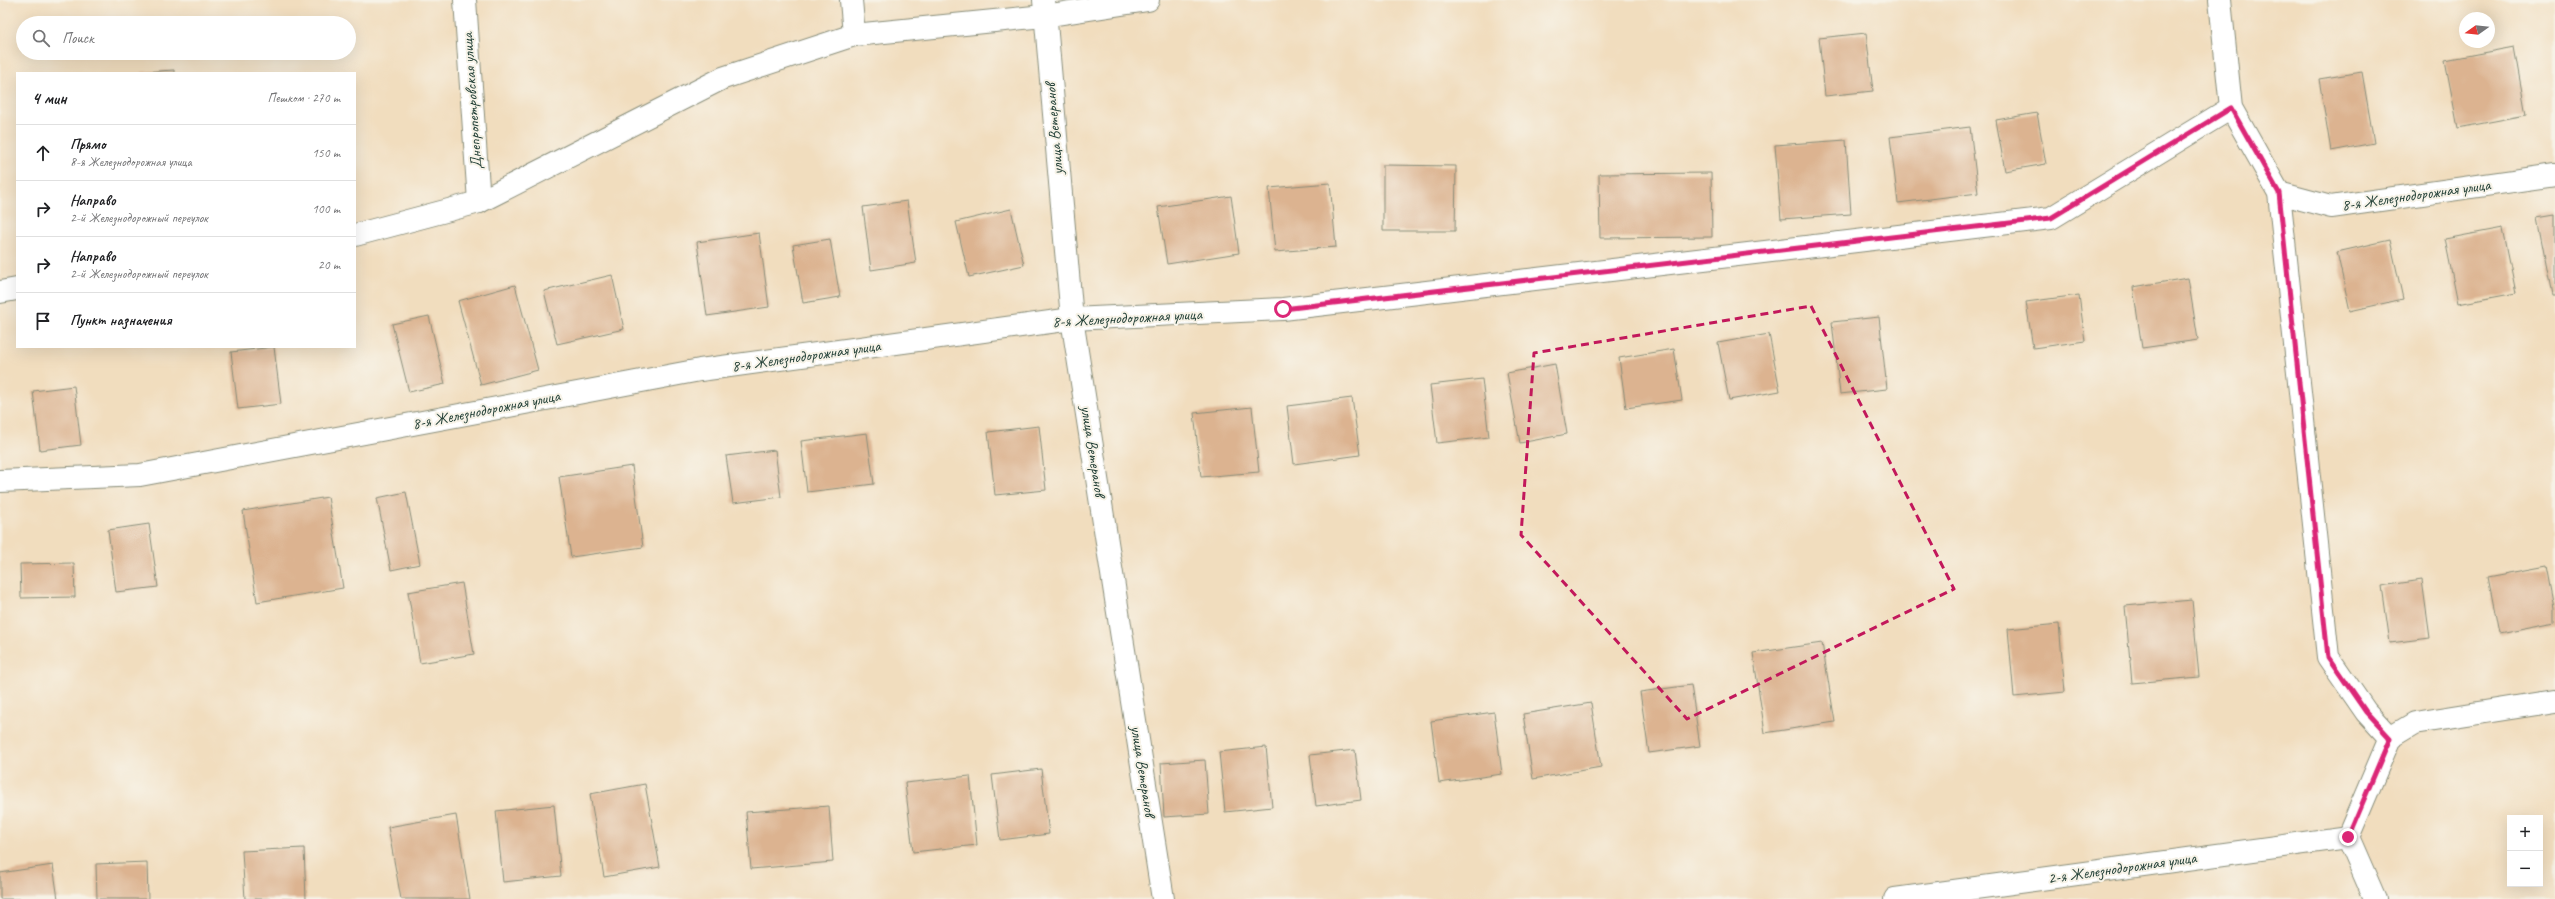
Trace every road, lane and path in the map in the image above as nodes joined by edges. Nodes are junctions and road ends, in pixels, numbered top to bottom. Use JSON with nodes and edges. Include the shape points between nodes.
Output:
{"nodes":[{"id":1,"x":465,"y":0,"type":"edge"},
{"id":2,"x":851,"y":0,"type":"edge"},
{"id":3,"x":1148,"y":0,"type":"edge"},
{"id":4,"x":2220,"y":0,"type":"edge"},
{"id":5,"x":1044,"y":8,"type":"edge"},
{"id":6,"x":854,"y":35,"type":"junction"},
{"id":7,"x":2231,"y":108,"type":"junction"},
{"id":8,"x":2555,"y":175,"type":"edge"},
{"id":9,"x":2279,"y":193,"type":"junction"},
{"id":10,"x":479,"y":202,"type":"junction"},
{"id":11,"x":356,"y":235,"type":"edge"},
{"id":12,"x":16,"y":290,"type":"edge"},
{"id":13,"x":0,"y":292,"type":"edge"},
{"id":14,"x":1072,"y":319,"type":"junction"},
{"id":15,"x":0,"y":481,"type":"edge"},
{"id":16,"x":2555,"y":701,"type":"edge"},
{"id":17,"x":2390,"y":738,"type":"junction"},
{"id":18,"x":2348,"y":837,"type":"junction"},
{"id":19,"x":1163,"y":899,"type":"edge"},
{"id":20,"x":1895,"y":899,"type":"edge"},
{"id":21,"x":2375,"y":899,"type":"edge"}],
"edges":[{"from":1,"to":10,"type":"street","name":"Днепропетровская улица"},
{"from":2,"to":6,"type":"street"},
{"from":3,"to":5,"type":"street"},
{"from":4,"to":7,"type":"street"},
{"from":5,"to":6,"type":"street"},
{"from":5,"to":14,"type":"street","name":"улица Ветеранов"},
{"from":6,"to":10,"type":"street","via":[[723,78]]},
{"from":7,"to":9,"type":"street"},
{"from":7,"to":14,"type":"street","name":"8-я Железнодорожная улица","via":[[2051,218],[1283,309]]},
{"from":8,"to":9,"type":"street","name":"8-я Железнодорожная улица","via":[[2331,207]]},
{"from":9,"to":17,"type":"street","via":[[2328,657],[2366,712]]},
{"from":10,"to":11,"type":"street"},
{"from":12,"to":13,"type":"street"},
{"from":14,"to":15,"type":"street","name":"8-я Железнодорожная улица","via":[[700,370],[140,474]]},
{"from":14,"to":19,"type":"street","name":"улица Ветеранов"},
{"from":16,"to":17,"type":"street","via":[[2415,723]]},
{"from":17,"to":18,"type":"street"},
{"from":18,"to":20,"type":"street","name":"2-я Железнодорожная улица"},
{"from":18,"to":21,"type":"street"}]}
